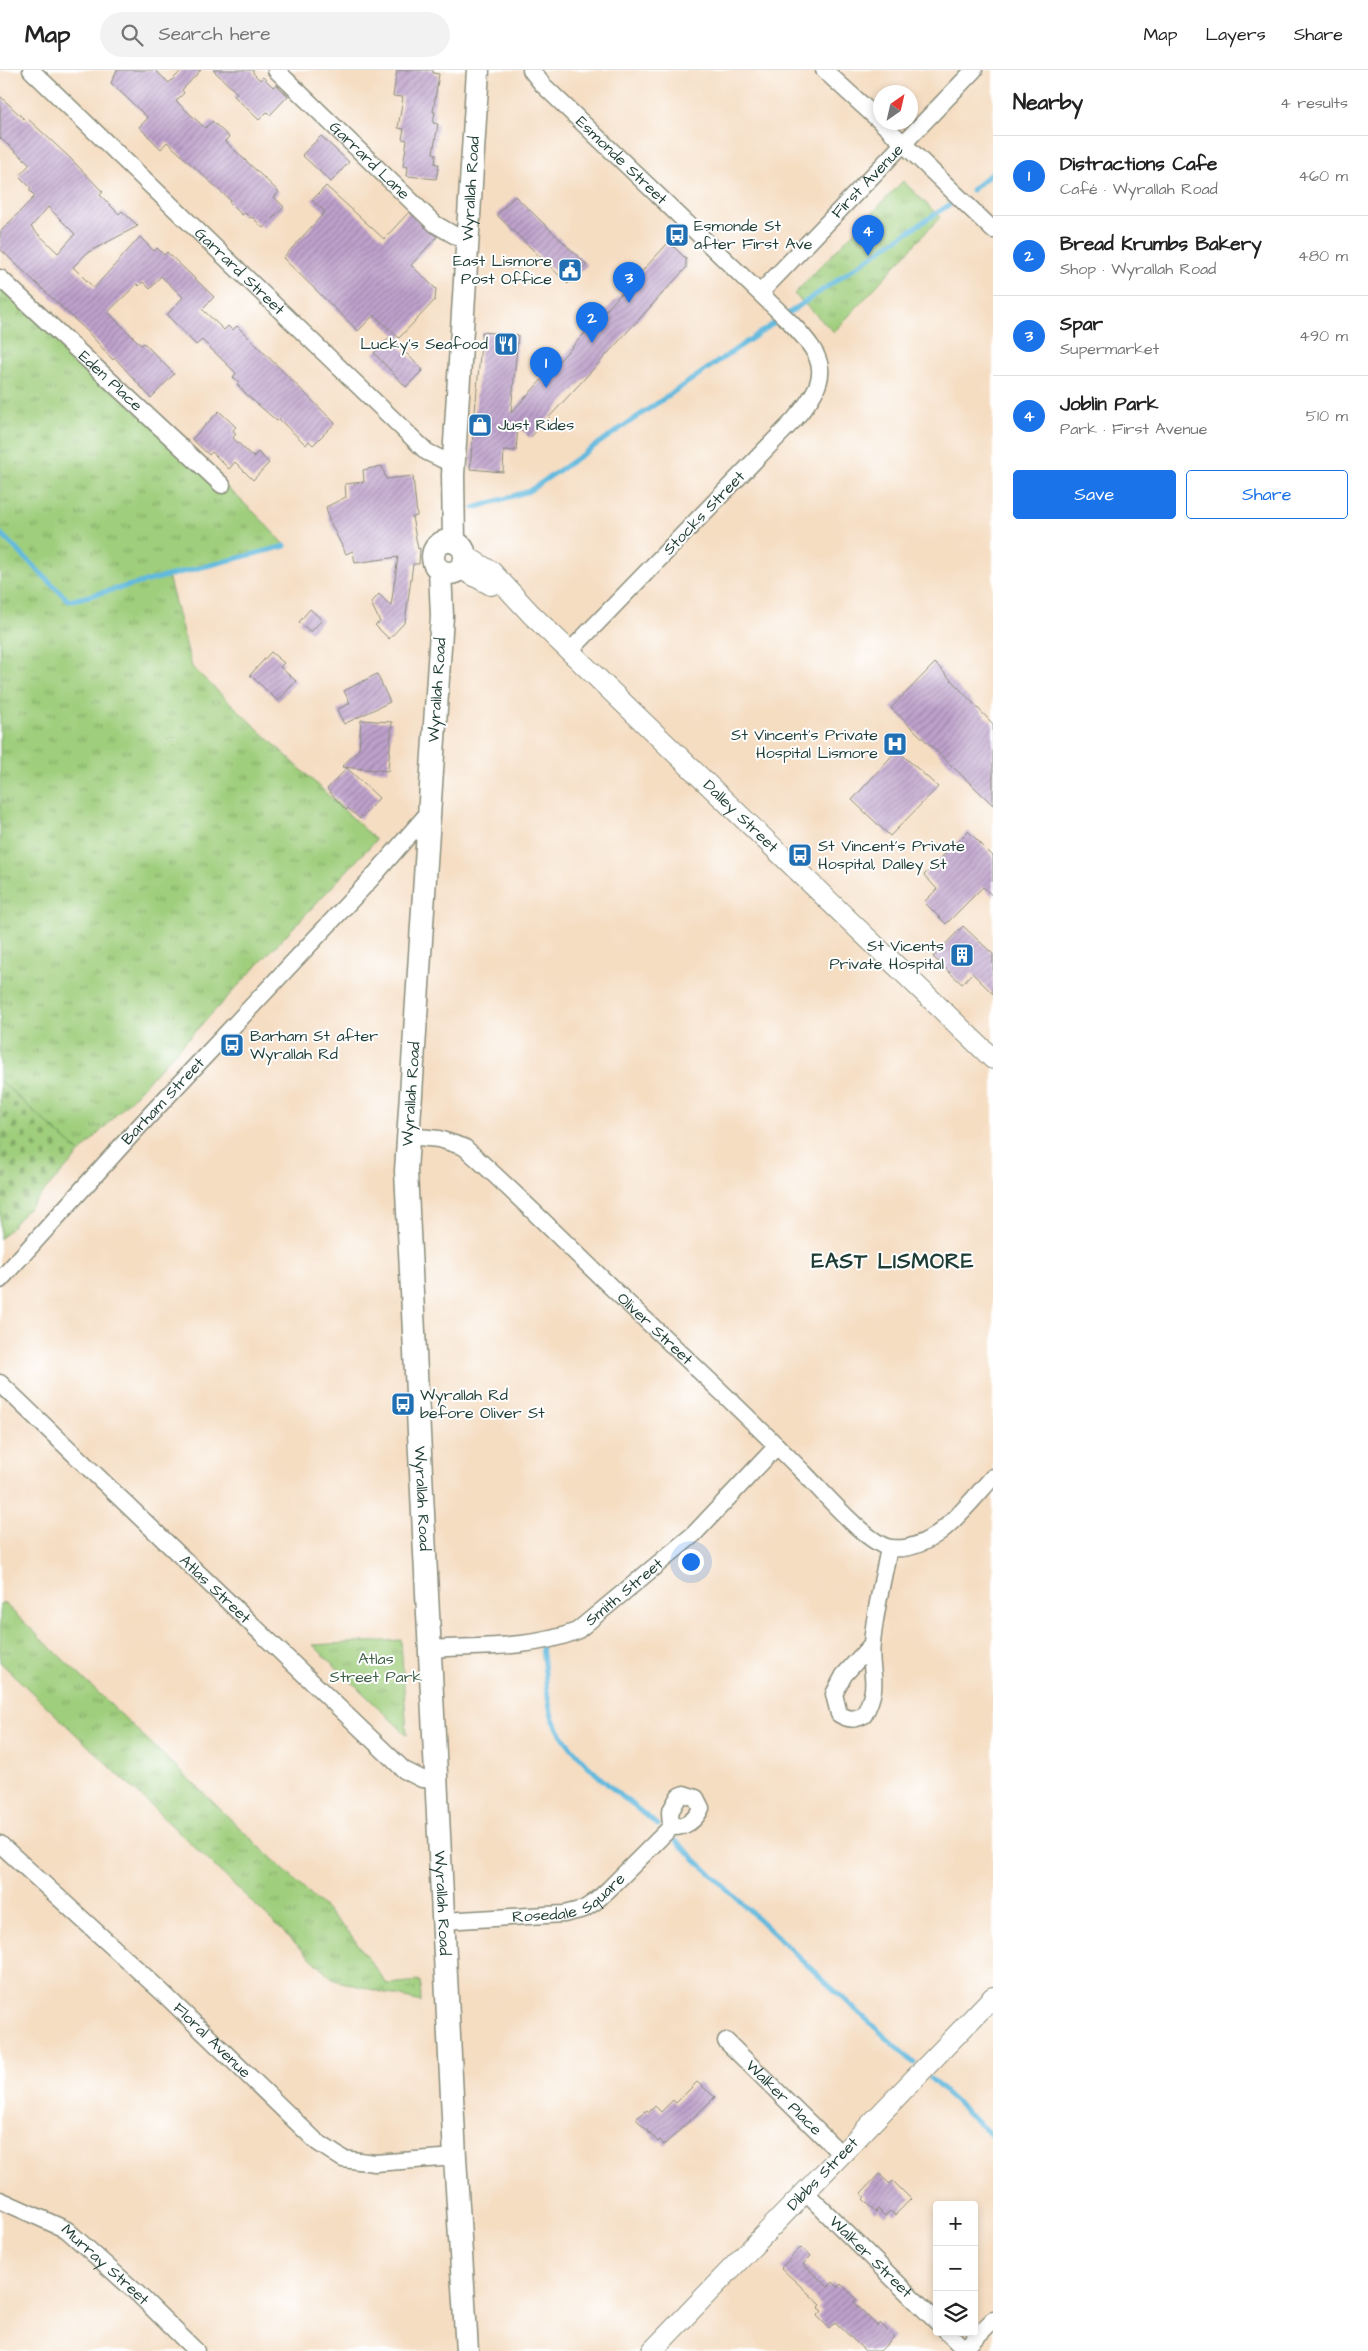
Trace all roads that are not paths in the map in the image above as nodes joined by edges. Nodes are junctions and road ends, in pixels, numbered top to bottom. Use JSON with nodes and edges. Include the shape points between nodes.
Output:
{"nodes":[{"id":1,"x":31,"y":70,"type":"edge"},
{"id":2,"x":276,"y":70,"type":"edge"},
{"id":3,"x":522,"y":70,"type":"edge"},
{"id":4,"x":531,"y":70,"type":"edge"},
{"id":5,"x":824,"y":70,"type":"edge"},
{"id":6,"x":974,"y":70,"type":"edge"},
{"id":7,"x":480,"y":75,"type":"edge"},
{"id":8,"x":543,"y":85,"type":"junction"},
{"id":9,"x":873,"y":115,"type":"edge"},
{"id":10,"x":889,"y":130,"type":"edge"},
{"id":11,"x":904,"y":144,"type":"junction"},
{"id":12,"x":993,"y":230,"type":"edge"},
{"id":13,"x":468,"y":243,"type":"junction"},
{"id":14,"x":0,"y":278,"type":"edge"},
{"id":15,"x":760,"y":293,"type":"junction"},
{"id":16,"x":820,"y":365,"type":"joint"},
{"id":17,"x":453,"y":470,"type":"junction"},
{"id":18,"x":222,"y":485,"type":"dead end"},
{"id":19,"x":452,"y":559,"type":"junction"},
{"id":20,"x":570,"y":652,"type":"junction"},
{"id":21,"x":430,"y":811,"type":"junction"},
{"id":22,"x":993,"y":1059,"type":"edge"},
{"id":23,"x":408,"y":1136,"type":"junction"},
{"id":24,"x":0,"y":1280,"type":"edge"},
{"id":25,"x":0,"y":1382,"type":"edge"},
{"id":26,"x":777,"y":1446,"type":"junction"},
{"id":27,"x":993,"y":1477,"type":"edge"},
{"id":28,"x":889,"y":1548,"type":"junction"},
{"id":29,"x":871,"y":1645,"type":"dead end"},
{"id":30,"x":429,"y":1649,"type":"junction"},
{"id":31,"x":438,"y":1780,"type":"junction"},
{"id":32,"x":671,"y":1827,"type":"dead end"},
{"id":33,"x":0,"y":1844,"type":"edge"},
{"id":34,"x":443,"y":1921,"type":"junction"},
{"id":35,"x":993,"y":1997,"type":"edge"},
{"id":36,"x":726,"y":2041,"type":"dead end"},
{"id":37,"x":841,"y":2154,"type":"junction"},
{"id":38,"x":455,"y":2157,"type":"junction"},
{"id":39,"x":806,"y":2193,"type":"junction"},
{"id":40,"x":0,"y":2200,"type":"edge"},
{"id":41,"x":933,"y":2318,"type":"edge"},
{"id":42,"x":993,"y":2320,"type":"edge"},
{"id":43,"x":951,"y":2336,"type":"edge"},
{"id":44,"x":965,"y":2350,"type":"edge"},
{"id":45,"x":196,"y":2351,"type":"edge"},
{"id":46,"x":467,"y":2351,"type":"edge"},
{"id":47,"x":652,"y":2351,"type":"edge"}],
"edges":[{"from":1,"to":17,"type":"street","name":"Garrard Street","via":[[427,452]]},
{"from":2,"to":13,"type":"street","name":"Garrard Lane","via":[[435,224]]},
{"from":3,"to":8,"type":"street","name":"Esmonde Street"},
{"from":4,"to":8,"type":"street","name":"Esmonde Street"},
{"from":5,"to":9,"type":"street"},
{"from":6,"to":11,"type":"street","name":"First Avenue"},
{"from":7,"to":13,"type":"main road","name":"Wyrallah Road"},
{"from":8,"to":15,"type":"street","name":"Esmonde Street"},
{"from":10,"to":11,"type":"street"},
{"from":11,"to":12,"type":"street"},
{"from":11,"to":15,"type":"street","name":"First Avenue"},
{"from":13,"to":17,"type":"main road","name":"Wyrallah Road"},
{"from":14,"to":18,"type":"street","name":"Eden Place"},
{"from":15,"to":16,"type":"street","name":"Esmonde Street","via":[[807,340]]},
{"from":16,"to":20,"type":"street","name":"Stocks Street","via":[[818,389],[794,420]]},
{"from":17,"to":19,"type":"main road","name":"Wyrallah Road","via":[[446,497]]},
{"from":19,"to":20,"type":"street","name":"Dalley Street","via":[[492,572]]},
{"from":19,"to":21,"type":"main road","name":"Wyrallah Road","via":[[442,616]]},
{"from":20,"to":22,"type":"street","name":"Dalley Street"},
{"from":21,"to":23,"type":"main road","name":"Wyrallah Road"},
{"from":21,"to":24,"type":"street","name":"Barham Street"},
{"from":23,"to":26,"type":"street","name":"Oliver Street","via":[[440,1139],[464,1147]]},
{"from":23,"to":30,"type":"main road","name":"Wyrallah Road","via":[[406,1171]]},
{"from":25,"to":31,"type":"street","name":"Atlas Street","via":[[404,1770],[414,1777]]},
{"from":26,"to":28,"type":"street","name":"Oliver Street","via":[[847,1517],[879,1544]]},
{"from":26,"to":30,"type":"street","name":"Smith Street","via":[[694,1534],[577,1631],[533,1643]]},
{"from":27,"to":28,"type":"street","via":[[930,1538],[913,1546]]},
{"from":28,"to":29,"type":"street"},
{"from":30,"to":31,"type":"main road","name":"Wyrallah Road"},
{"from":31,"to":34,"type":"main road","name":"Wyrallah Road"},
{"from":32,"to":34,"type":"street","name":"Rosedale Square","via":[[603,1895],[584,1908],[564,1914]]},
{"from":33,"to":38,"type":"street","name":"Floral Avenue","via":[[162,1992],[317,2142],[343,2159],[359,2161]]},
{"from":34,"to":38,"type":"main road","name":"Wyrallah Road"},
{"from":35,"to":37,"type":"street","name":"Dibbs Street"},
{"from":36,"to":37,"type":"street","name":"Walker Place"},
{"from":37,"to":39,"type":"street","name":"Dibbs Street"},
{"from":38,"to":46,"type":"main road","name":"Wyrallah Road"},
{"from":39,"to":41,"type":"street","name":"Walker Street"},
{"from":39,"to":47,"type":"street","name":"Dibbs Street"},
{"from":40,"to":45,"type":"street","name":"Murray Street","via":[[67,2230]]},
{"from":42,"to":44,"type":"street"},
{"from":43,"to":44,"type":"street"}]}
